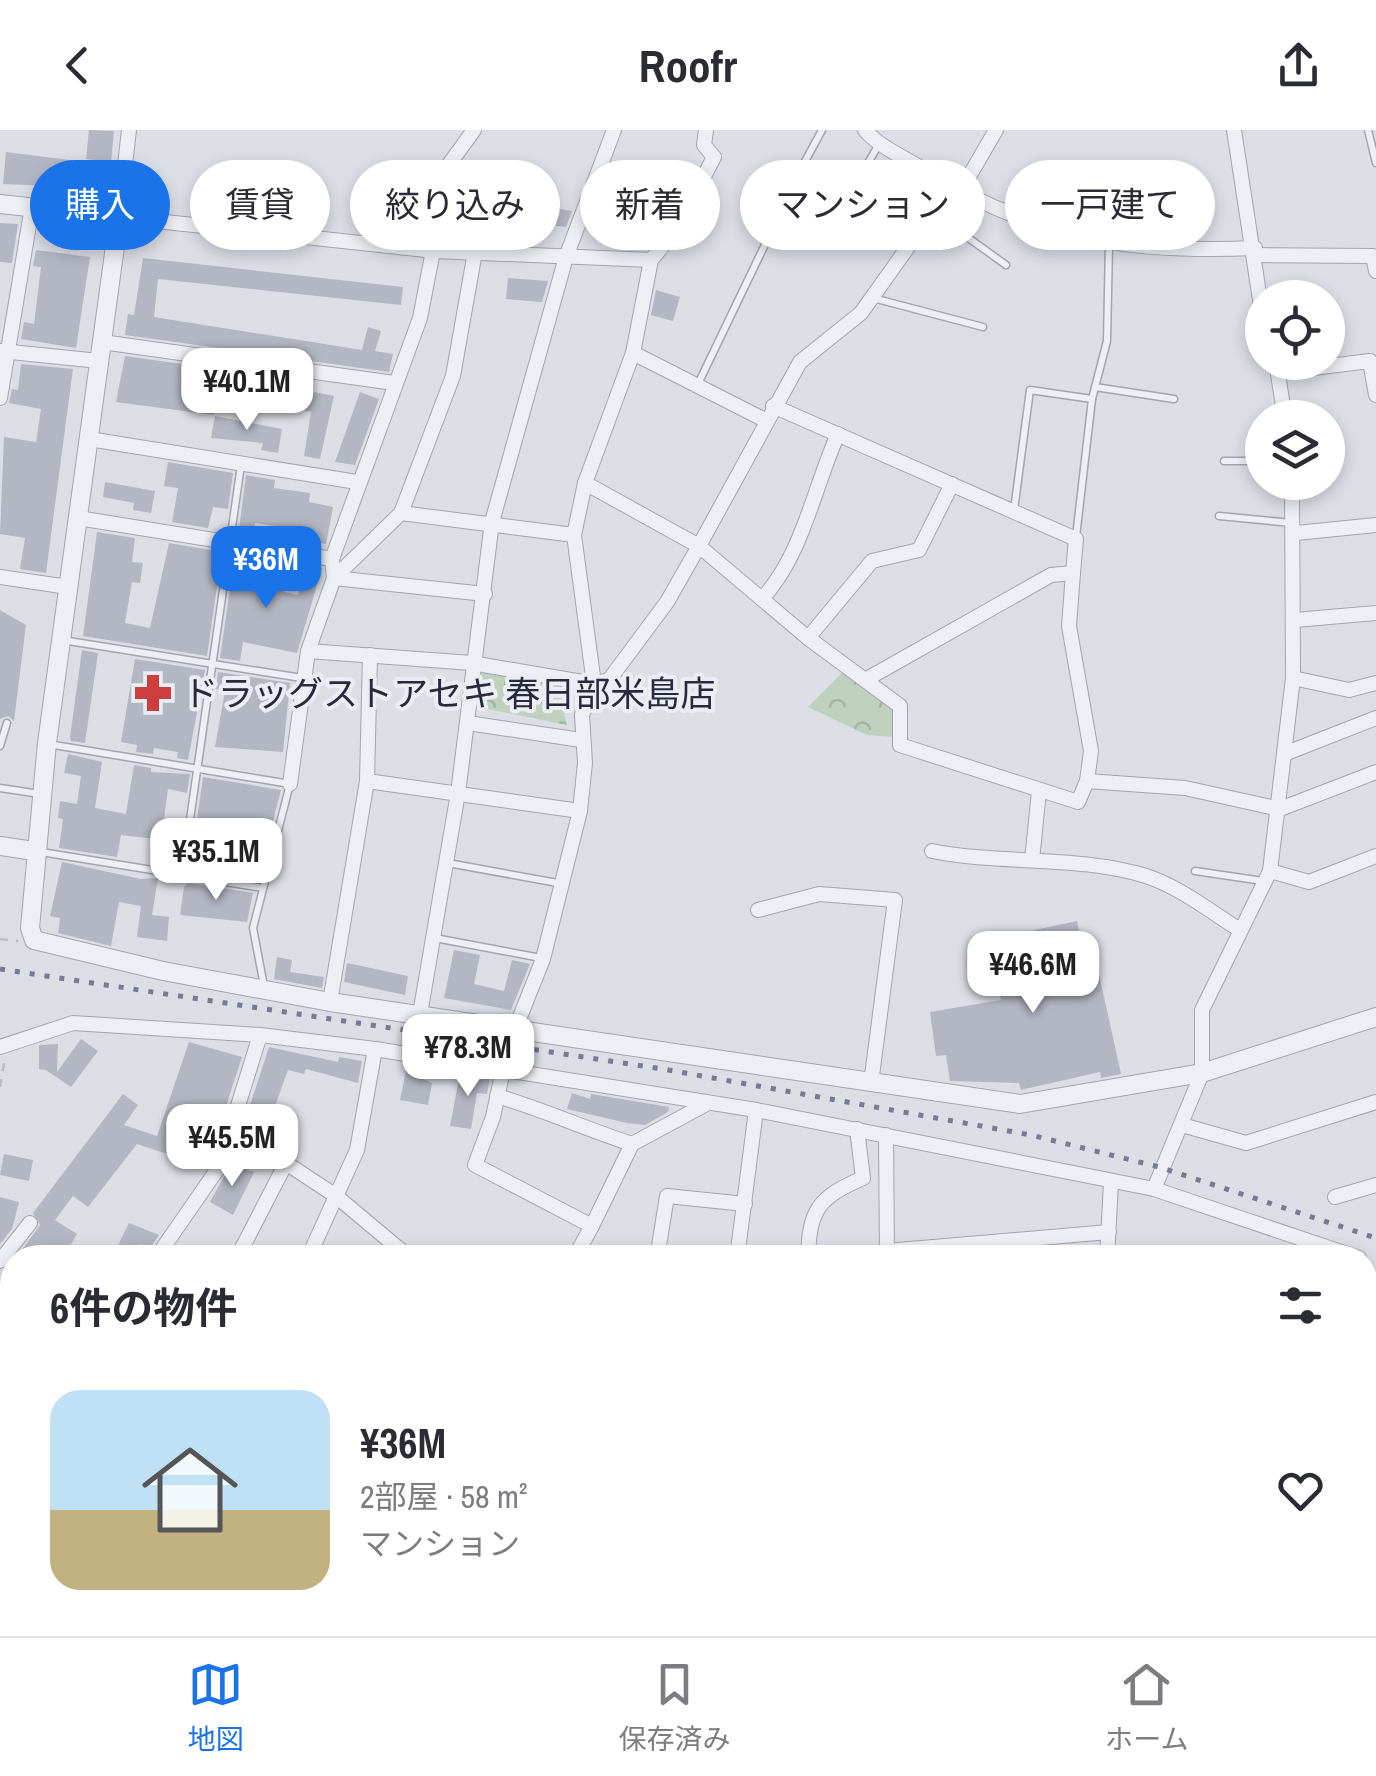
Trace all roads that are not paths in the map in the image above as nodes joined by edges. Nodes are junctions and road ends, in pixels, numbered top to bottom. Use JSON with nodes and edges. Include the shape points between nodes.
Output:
{"nodes":[{"id":1,"x":129,"y":130,"type":"edge"},
{"id":2,"x":474,"y":130,"type":"edge"},
{"id":3,"x":614,"y":130,"type":"edge"},
{"id":4,"x":706,"y":130,"type":"edge"},
{"id":5,"x":822,"y":130,"type":"edge"},
{"id":6,"x":865,"y":130,"type":"edge"},
{"id":7,"x":996,"y":130,"type":"edge"},
{"id":8,"x":1234,"y":130,"type":"edge"},
{"id":9,"x":1368,"y":130,"type":"edge"},
{"id":10,"x":880,"y":142,"type":"junction"},
{"id":11,"x":126,"y":160,"type":"edge"},
{"id":12,"x":806,"y":160,"type":"edge"},
{"id":13,"x":870,"y":160,"type":"edge"},
{"id":14,"x":909,"y":160,"type":"edge"},
{"id":15,"x":979,"y":160,"type":"edge"},
{"id":16,"x":1376,"y":163,"type":"edge"},
{"id":17,"x":0,"y":204,"type":"edge"},
{"id":18,"x":30,"y":207,"type":"edge"},
{"id":19,"x":30,"y":219,"type":"edge"},
{"id":20,"x":170,"y":222,"type":"edge"},
{"id":21,"x":115,"y":250,"type":"edge"},
{"id":22,"x":763,"y":250,"type":"edge"},
{"id":23,"x":910,"y":250,"type":"edge"},
{"id":24,"x":985,"y":250,"type":"edge"},
{"id":25,"x":1110,"y":250,"type":"edge"},
{"id":26,"x":1179,"y":250,"type":"edge"},
{"id":27,"x":435,"y":251,"type":"junction"},
{"id":28,"x":475,"y":252,"type":"junction"},
{"id":29,"x":1255,"y":252,"type":"junction"},
{"id":30,"x":566,"y":257,"type":"junction"},
{"id":31,"x":651,"y":260,"type":"junction"},
{"id":32,"x":1006,"y":265,"type":"dead end"},
{"id":33,"x":1376,"y":271,"type":"edge"},
{"id":34,"x":1258,"y":280,"type":"edge"},
{"id":35,"x":0,"y":283,"type":"edge"},
{"id":36,"x":19,"y":285,"type":"junction"},
{"id":37,"x":872,"y":298,"type":"junction"},
{"id":38,"x":983,"y":328,"type":"dead end"},
{"id":39,"x":4,"y":351,"type":"edge"},
{"id":40,"x":101,"y":352,"type":"junction"},
{"id":41,"x":633,"y":353,"type":"junction"},
{"id":42,"x":1345,"y":363,"type":"edge"},
{"id":43,"x":394,"y":383,"type":"junction"},
{"id":44,"x":697,"y":386,"type":"junction"},
{"id":45,"x":1095,"y":387,"type":"junction"},
{"id":46,"x":1376,"y":396,"type":"edge"},
{"id":47,"x":0,"y":398,"type":"edge"},
{"id":48,"x":1092,"y":400,"type":"junction"},
{"id":49,"x":1174,"y":400,"type":"dead end"},
{"id":50,"x":773,"y":406,"type":"junction"},
{"id":51,"x":767,"y":421,"type":"junction"},
{"id":52,"x":838,"y":434,"type":"junction"},
{"id":53,"x":89,"y":439,"type":"junction"},
{"id":54,"x":1224,"y":461,"type":"dead end"},
{"id":55,"x":242,"y":462,"type":"junction"},
{"id":56,"x":1245,"y":462,"type":"edge"},
{"id":57,"x":357,"y":482,"type":"junction"},
{"id":58,"x":586,"y":484,"type":"junction"},
{"id":59,"x":952,"y":484,"type":"junction"},
{"id":60,"x":1293,"y":500,"type":"edge"},
{"id":61,"x":1014,"y":511,"type":"junction"},
{"id":62,"x":400,"y":512,"type":"junction"},
{"id":63,"x":1219,"y":516,"type":"dead end"},
{"id":64,"x":78,"y":518,"type":"junction"},
{"id":65,"x":492,"y":522,"type":"junction"},
{"id":66,"x":1376,"y":526,"type":"edge"},
{"id":67,"x":1295,"y":528,"type":"junction"},
{"id":68,"x":574,"y":535,"type":"junction"},
{"id":69,"x":1076,"y":539,"type":"junction"},
{"id":70,"x":230,"y":544,"type":"junction"},
{"id":71,"x":699,"y":546,"type":"junction"},
{"id":72,"x":332,"y":559,"type":"junction"},
{"id":73,"x":1072,"y":574,"type":"junction"},
{"id":74,"x":0,"y":577,"type":"edge"},
{"id":75,"x":334,"y":578,"type":"junction"},
{"id":76,"x":68,"y":587,"type":"junction"},
{"id":77,"x":485,"y":594,"type":"junction"},
{"id":78,"x":762,"y":599,"type":"junction"},
{"id":79,"x":1376,"y":613,"type":"edge"},
{"id":80,"x":1294,"y":620,"type":"junction"},
{"id":81,"x":808,"y":638,"type":"junction"},
{"id":82,"x":61,"y":640,"type":"junction"},
{"id":83,"x":308,"y":651,"type":"junction"},
{"id":84,"x":370,"y":655,"type":"junction"},
{"id":85,"x":472,"y":663,"type":"junction"},
{"id":86,"x":211,"y":665,"type":"junction"},
{"id":87,"x":304,"y":678,"type":"junction"},
{"id":88,"x":1294,"y":678,"type":"junction"},
{"id":89,"x":865,"y":680,"type":"junction"},
{"id":90,"x":1376,"y":682,"type":"edge"},
{"id":91,"x":594,"y":684,"type":"junction"},
{"id":92,"x":1376,"y":718,"type":"edge"},
{"id":93,"x":468,"y":722,"type":"junction"},
{"id":94,"x":7,"y":723,"type":"dead end"},
{"id":95,"x":581,"y":740,"type":"junction"},
{"id":96,"x":47,"y":744,"type":"junction"},
{"id":97,"x":0,"y":746,"type":"edge"},
{"id":98,"x":1284,"y":754,"type":"junction"},
{"id":99,"x":196,"y":768,"type":"junction"},
{"id":100,"x":1376,"y":772,"type":"edge"},
{"id":101,"x":367,"y":781,"type":"junction"},
{"id":102,"x":1087,"y":781,"type":"junction"},
{"id":103,"x":290,"y":784,"type":"junction"},
{"id":104,"x":0,"y":788,"type":"edge"},
{"id":105,"x":1039,"y":791,"type":"junction"},
{"id":106,"x":458,"y":793,"type":"junction"},
{"id":107,"x":41,"y":794,"type":"junction"},
{"id":108,"x":1280,"y":809,"type":"junction"},
{"id":109,"x":580,"y":811,"type":"junction"},
{"id":110,"x":0,"y":846,"type":"edge"},
{"id":111,"x":34,"y":851,"type":"junction"},
{"id":112,"x":932,"y":852,"type":"dead end"},
{"id":113,"x":1376,"y":856,"type":"edge"},
{"id":114,"x":1032,"y":860,"type":"junction"},
{"id":115,"x":446,"y":863,"type":"junction"},
{"id":116,"x":1195,"y":871,"type":"dead end"},
{"id":117,"x":182,"y":875,"type":"junction"},
{"id":118,"x":1268,"y":876,"type":"junction"},
{"id":119,"x":564,"y":884,"type":"junction"},
{"id":120,"x":263,"y":888,"type":"junction"},
{"id":121,"x":758,"y":910,"type":"dead end"},
{"id":122,"x":1240,"y":930,"type":"junction"},
{"id":123,"x":434,"y":938,"type":"junction"},
{"id":124,"x":544,"y":959,"type":"junction"},
{"id":125,"x":264,"y":989,"type":"junction"},
{"id":126,"x":330,"y":1002,"type":"junction"},
{"id":127,"x":420,"y":1014,"type":"junction"},
{"id":128,"x":1376,"y":1017,"type":"edge"},
{"id":129,"x":516,"y":1026,"type":"junction"},
{"id":130,"x":260,"y":1035,"type":"junction"},
{"id":131,"x":375,"y":1049,"type":"junction"},
{"id":132,"x":2,"y":1052,"type":"edge"},
{"id":133,"x":502,"y":1070,"type":"junction"},
{"id":134,"x":1202,"y":1073,"type":"junction"},
{"id":135,"x":871,"y":1082,"type":"junction"},
{"id":136,"x":497,"y":1096,"type":"junction"},
{"id":137,"x":1376,"y":1102,"type":"edge"},
{"id":138,"x":708,"y":1103,"type":"junction"},
{"id":139,"x":756,"y":1110,"type":"junction"},
{"id":140,"x":1182,"y":1124,"type":"junction"},
{"id":141,"x":857,"y":1129,"type":"junction"},
{"id":142,"x":886,"y":1134,"type":"junction"},
{"id":143,"x":632,"y":1144,"type":"junction"},
{"id":144,"x":1111,"y":1183,"type":"junction"},
{"id":145,"x":1376,"y":1184,"type":"edge"},
{"id":146,"x":1154,"y":1189,"type":"junction"},
{"id":147,"x":336,"y":1196,"type":"junction"},
{"id":148,"x":1336,"y":1196,"type":"dead end"},
{"id":149,"x":745,"y":1204,"type":"junction"},
{"id":150,"x":30,"y":1224,"type":"dead end"},
{"id":151,"x":592,"y":1226,"type":"junction"},
{"id":152,"x":1108,"y":1232,"type":"junction"},
{"id":153,"x":13,"y":1245,"type":"edge"},
{"id":154,"x":165,"y":1245,"type":"edge"},
{"id":155,"x":244,"y":1245,"type":"edge"},
{"id":156,"x":314,"y":1245,"type":"edge"},
{"id":157,"x":394,"y":1245,"type":"edge"},
{"id":158,"x":581,"y":1245,"type":"edge"},
{"id":159,"x":658,"y":1245,"type":"edge"},
{"id":160,"x":740,"y":1245,"type":"edge"},
{"id":161,"x":810,"y":1245,"type":"edge"},
{"id":162,"x":886,"y":1245,"type":"edge"},
{"id":163,"x":977,"y":1245,"type":"edge"},
{"id":164,"x":1108,"y":1245,"type":"edge"},
{"id":165,"x":1308,"y":1245,"type":"edge"}],
"edges":[{"from":1,"to":11,"type":"street"},
{"from":2,"to":27,"type":"street","via":[[450,163]]},
{"from":3,"to":30,"type":"street"},
{"from":4,"to":31,"type":"street","via":[[704,144],[714,157],[677,229]]},
{"from":5,"to":12,"type":"lane"},
{"from":6,"to":10,"type":"street"},
{"from":7,"to":15,"type":"street"},
{"from":8,"to":29,"type":"street"},
{"from":9,"to":16,"type":"lane"},
{"from":10,"to":13,"type":"lane"},
{"from":10,"to":14,"type":"street"},
{"from":17,"to":18,"type":"street"},
{"from":19,"to":36,"type":"street"},
{"from":20,"to":27,"type":"street"},
{"from":21,"to":40,"type":"street"},
{"from":22,"to":44,"type":"lane"},
{"from":23,"to":37,"type":"street"},
{"from":24,"to":32,"type":"lane"},
{"from":25,"to":45,"type":"lane","via":[[1106,341]]},
{"from":26,"to":29,"type":"street"},
{"from":27,"to":28,"type":"street"},
{"from":27,"to":43,"type":"street","via":[[420,318]]},
{"from":28,"to":30,"type":"street"},
{"from":28,"to":62,"type":"street","via":[[454,376]]},
{"from":29,"to":33,"type":"street","via":[[1372,256]]},
{"from":29,"to":34,"type":"street"},
{"from":30,"to":31,"type":"street"},
{"from":30,"to":65,"type":"street"},
{"from":31,"to":41,"type":"street"},
{"from":35,"to":36,"type":"street"},
{"from":36,"to":39,"type":"street"},
{"from":37,"to":38,"type":"lane"},
{"from":37,"to":50,"type":"street","via":[[800,362]]},
{"from":39,"to":40,"type":"street"},
{"from":39,"to":47,"type":"street"},
{"from":40,"to":43,"type":"street"},
{"from":40,"to":53,"type":"street"},
{"from":41,"to":44,"type":"street"},
{"from":41,"to":58,"type":"street"},
{"from":42,"to":46,"type":"street","via":[[1370,361]]},
{"from":43,"to":57,"type":"street"},
{"from":44,"to":51,"type":"street"},
{"from":45,"to":48,"type":"lane"},
{"from":45,"to":49,"type":"lane"},
{"from":48,"to":61,"type":"lane","via":[[1030,390]]},
{"from":48,"to":69,"type":"lane"},
{"from":50,"to":51,"type":"street"},
{"from":50,"to":52,"type":"street"},
{"from":51,"to":71,"type":"street"},
{"from":52,"to":59,"type":"street"},
{"from":52,"to":78,"type":"street","via":[[797,550]]},
{"from":53,"to":55,"type":"street"},
{"from":53,"to":64,"type":"street"},
{"from":54,"to":56,"type":"lane"},
{"from":55,"to":57,"type":"street"},
{"from":55,"to":70,"type":"lane"},
{"from":57,"to":72,"type":"street"},
{"from":58,"to":68,"type":"street"},
{"from":58,"to":71,"type":"street"},
{"from":59,"to":61,"type":"street"},
{"from":59,"to":81,"type":"street","via":[[919,550],[872,561]]},
{"from":60,"to":67,"type":"street"},
{"from":61,"to":69,"type":"street"},
{"from":62,"to":65,"type":"street"},
{"from":62,"to":75,"type":"street"},
{"from":63,"to":67,"type":"lane"},
{"from":64,"to":70,"type":"street"},
{"from":64,"to":76,"type":"street"},
{"from":65,"to":68,"type":"street"},
{"from":65,"to":77,"type":"street"},
{"from":66,"to":67,"type":"street"},
{"from":67,"to":80,"type":"street"},
{"from":68,"to":91,"type":"street"},
{"from":69,"to":73,"type":"street"},
{"from":70,"to":72,"type":"street"},
{"from":70,"to":86,"type":"lane"},
{"from":71,"to":78,"type":"street"},
{"from":71,"to":91,"type":"street","via":[[608,680]]},
{"from":72,"to":75,"type":"street"},
{"from":73,"to":89,"type":"street","via":[[1052,575]]},
{"from":73,"to":102,"type":"street","via":[[1069,626],[1091,750]]},
{"from":74,"to":76,"type":"street"},
{"from":75,"to":77,"type":"street"},
{"from":75,"to":83,"type":"street"},
{"from":76,"to":82,"type":"street"},
{"from":77,"to":85,"type":"street"},
{"from":78,"to":81,"type":"street"},
{"from":79,"to":80,"type":"street"},
{"from":80,"to":88,"type":"street"},
{"from":81,"to":89,"type":"street"},
{"from":82,"to":86,"type":"lane"},
{"from":82,"to":96,"type":"street"},
{"from":83,"to":84,"type":"street"},
{"from":83,"to":87,"type":"street"},
{"from":84,"to":85,"type":"street"},
{"from":84,"to":101,"type":"street"},
{"from":85,"to":91,"type":"street"},
{"from":85,"to":93,"type":"street"},
{"from":86,"to":87,"type":"lane"},
{"from":86,"to":99,"type":"lane"},
{"from":87,"to":103,"type":"street"},
{"from":88,"to":90,"type":"street","via":[[1349,690]]},
{"from":88,"to":98,"type":"street"},
{"from":89,"to":105,"type":"street","via":[[900,706],[900,745]]},
{"from":91,"to":95,"type":"street"},
{"from":92,"to":98,"type":"street"},
{"from":93,"to":95,"type":"street"},
{"from":93,"to":106,"type":"street"},
{"from":94,"to":97,"type":"lane"},
{"from":95,"to":109,"type":"street"},
{"from":96,"to":99,"type":"lane"},
{"from":96,"to":107,"type":"street"},
{"from":98,"to":108,"type":"street"},
{"from":99,"to":103,"type":"lane"},
{"from":99,"to":117,"type":"lane"},
{"from":100,"to":108,"type":"street"},
{"from":101,"to":106,"type":"street"},
{"from":101,"to":126,"type":"street"},
{"from":102,"to":105,"type":"street","via":[[1078,802]]},
{"from":102,"to":108,"type":"street","via":[[1185,788]]},
{"from":103,"to":120,"type":"lane"},
{"from":104,"to":107,"type":"lane"},
{"from":105,"to":114,"type":"street"},
{"from":106,"to":109,"type":"street"},
{"from":106,"to":115,"type":"street"},
{"from":107,"to":111,"type":"street"},
{"from":108,"to":118,"type":"street"},
{"from":109,"to":119,"type":"street"},
{"from":110,"to":111,"type":"street"},
{"from":111,"to":117,"type":"lane"},
{"from":111,"to":125,"type":"street","via":[[34,940]]},
{"from":112,"to":114,"type":"street"},
{"from":113,"to":118,"type":"street","via":[[1310,882]]},
{"from":114,"to":122,"type":"street","via":[[1150,877]]},
{"from":115,"to":119,"type":"lane"},
{"from":115,"to":123,"type":"street"},
{"from":116,"to":118,"type":"lane"},
{"from":117,"to":120,"type":"lane"},
{"from":118,"to":122,"type":"street"},
{"from":119,"to":124,"type":"street"},
{"from":120,"to":125,"type":"lane","via":[[253,928]]},
{"from":121,"to":135,"type":"street","via":[[819,894],[895,900]]},
{"from":122,"to":134,"type":"street","via":[[1202,1010]]},
{"from":123,"to":124,"type":"lane"},
{"from":123,"to":127,"type":"street"},
{"from":124,"to":129,"type":"street"},
{"from":125,"to":126,"type":"street"},
{"from":126,"to":127,"type":"street"},
{"from":127,"to":129,"type":"street"},
{"from":128,"to":134,"type":"street"},
{"from":129,"to":135,"type":"street"},
{"from":130,"to":131,"type":"street"},
{"from":130,"to":132,"type":"street","via":[[73,1023]]},
{"from":130,"to":154,"type":"street","via":[[220,1167]]},
{"from":131,"to":133,"type":"street"},
{"from":131,"to":147,"type":"street","via":[[357,1150]]},
{"from":133,"to":136,"type":"street"},
{"from":133,"to":138,"type":"street"},
{"from":134,"to":135,"type":"street","via":[[1020,1104]]},
{"from":134,"to":140,"type":"street"},
{"from":136,"to":143,"type":"street"},
{"from":136,"to":151,"type":"street","via":[[476,1165]]},
{"from":137,"to":140,"type":"street","via":[[1246,1143]]},
{"from":138,"to":139,"type":"street"},
{"from":138,"to":143,"type":"street"},
{"from":139,"to":141,"type":"street"},
{"from":139,"to":149,"type":"street"},
{"from":140,"to":146,"type":"street"},
{"from":141,"to":142,"type":"street"},
{"from":141,"to":161,"type":"street","via":[[864,1178],[818,1204]]},
{"from":142,"to":144,"type":"street"},
{"from":142,"to":162,"type":"street"},
{"from":143,"to":151,"type":"street"},
{"from":144,"to":146,"type":"street"},
{"from":144,"to":152,"type":"street"},
{"from":145,"to":148,"type":"street"},
{"from":146,"to":165,"type":"street"},
{"from":147,"to":155,"type":"street","via":[[286,1163]]},
{"from":147,"to":156,"type":"street"},
{"from":147,"to":157,"type":"street"},
{"from":149,"to":159,"type":"street","via":[[667,1196]]},
{"from":149,"to":160,"type":"street"},
{"from":150,"to":153,"type":"street"},
{"from":151,"to":158,"type":"street"},
{"from":152,"to":163,"type":"street"},
{"from":152,"to":164,"type":"street"}]}
